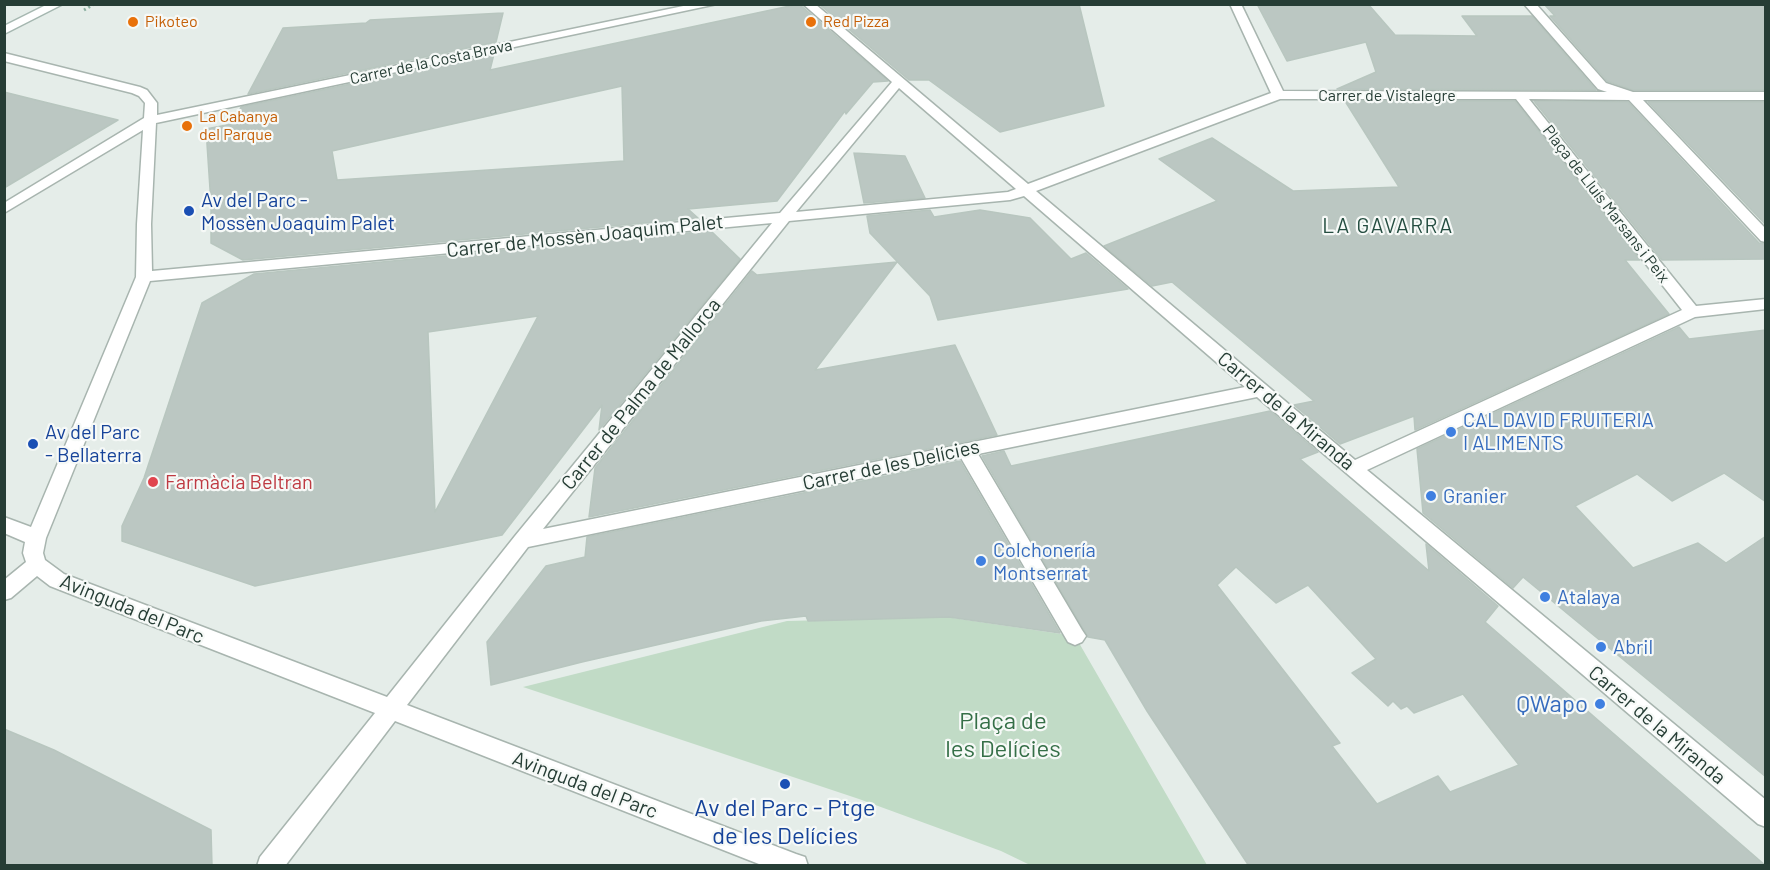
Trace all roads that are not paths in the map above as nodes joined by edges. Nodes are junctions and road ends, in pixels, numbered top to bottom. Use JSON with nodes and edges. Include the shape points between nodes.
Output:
{"nodes":[{"id":1,"x":58,"y":4,"type":"edge"},
{"id":2,"x":712,"y":4,"type":"edge"},
{"id":3,"x":808,"y":4,"type":"edge"},
{"id":4,"x":1235,"y":4,"type":"edge"},
{"id":5,"x":1529,"y":4,"type":"edge"},
{"id":6,"x":4,"y":31,"type":"edge"},
{"id":7,"x":4,"y":57,"type":"edge"},
{"id":8,"x":898,"y":82,"type":"junction"},
{"id":9,"x":1278,"y":96,"type":"junction"},
{"id":10,"x":1520,"y":96,"type":"junction"},
{"id":11,"x":1632,"y":96,"type":"junction"},
{"id":12,"x":1766,"y":96,"type":"edge"},
{"id":13,"x":150,"y":120,"type":"junction"},
{"id":14,"x":1025,"y":191,"type":"junction"},
{"id":15,"x":4,"y":209,"type":"edge"},
{"id":16,"x":785,"y":216,"type":"junction"},
{"id":17,"x":1766,"y":238,"type":"edge"},
{"id":18,"x":144,"y":277,"type":"junction"},
{"id":19,"x":1766,"y":304,"type":"edge"},
{"id":20,"x":1692,"y":312,"type":"junction"},
{"id":21,"x":1260,"y":390,"type":"junction"},
{"id":22,"x":966,"y":450,"type":"junction"},
{"id":23,"x":1354,"y":468,"type":"junction"},
{"id":24,"x":4,"y":525,"type":"edge"},
{"id":25,"x":36,"y":538,"type":"junction"},
{"id":26,"x":522,"y":541,"type":"junction"},
{"id":27,"x":37,"y":565,"type":"junction"},
{"id":28,"x":4,"y":592,"type":"edge"},
{"id":29,"x":1075,"y":636,"type":"dead end"},
{"id":30,"x":392,"y":711,"type":"junction"},
{"id":31,"x":1766,"y":816,"type":"edge"},
{"id":32,"x":269,"y":866,"type":"edge"},
{"id":33,"x":795,"y":866,"type":"edge"}],
"edges":[{"from":1,"to":6,"type":"street"},
{"from":2,"to":13,"type":"street","name":"Carrer de la Costa Brava"},
{"from":3,"to":8,"type":"street","name":"Carrer de la Miranda"},
{"from":4,"to":9,"type":"street"},
{"from":5,"to":11,"type":"street","via":[[1602,86]]},
{"from":7,"to":13,"type":"street","name":"Avinguda del Parc","via":[[143,93],[151,104]]},
{"from":8,"to":14,"type":"street","name":"Carrer de la Miranda"},
{"from":8,"to":16,"type":"street","name":"Carrer de Palma de Mallorca"},
{"from":9,"to":10,"type":"street","name":"Carrer de Vistalegre"},
{"from":9,"to":14,"type":"street","name":"Carrer de Vistalegre"},
{"from":10,"to":11,"type":"street","name":"Carrer de Vistalegre"},
{"from":10,"to":20,"type":"street","name":"Plaça de Lluís Marsans i Peix"},
{"from":11,"to":12,"type":"street","name":"Carrer de Vistalegre"},
{"from":11,"to":17,"type":"street"},
{"from":13,"to":15,"type":"street","name":"Carrer de la Costa Brava"},
{"from":13,"to":18,"type":"street","name":"Avinguda del Parc"},
{"from":14,"to":16,"type":"street","name":"Carrer de Mossèn Joaquim Palet","via":[[1010,196]]},
{"from":14,"to":21,"type":"street","name":"Carrer de la Miranda"},
{"from":16,"to":18,"type":"street","name":"Carrer de Mossèn Joaquim Palet"},
{"from":16,"to":26,"type":"street","name":"Carrer de Palma de Mallorca"},
{"from":18,"to":25,"type":"street","name":"Avinguda del Parc"},
{"from":19,"to":20,"type":"street"},
{"from":20,"to":23,"type":"street"},
{"from":21,"to":22,"type":"street","name":"Carrer de les Delícies"},
{"from":21,"to":23,"type":"street","name":"Carrer de la Miranda"},
{"from":22,"to":26,"type":"street","name":"Carrer de les Delícies"},
{"from":22,"to":29,"type":"street"},
{"from":23,"to":31,"type":"street","name":"Carrer de la Miranda"},
{"from":24,"to":25,"type":"street"},
{"from":25,"to":27,"type":"street","name":"Avinguda del Parc","via":[[33,553]]},
{"from":26,"to":30,"type":"street","name":"Carrer de Palma de Mallorca"},
{"from":27,"to":28,"type":"street"},
{"from":27,"to":30,"type":"street","name":"Avinguda del Parc","via":[[57,580]]},
{"from":30,"to":32,"type":"street","name":"Carrer de Palma de Mallorca"},
{"from":30,"to":33,"type":"street","name":"Avinguda del Parc"}]}
